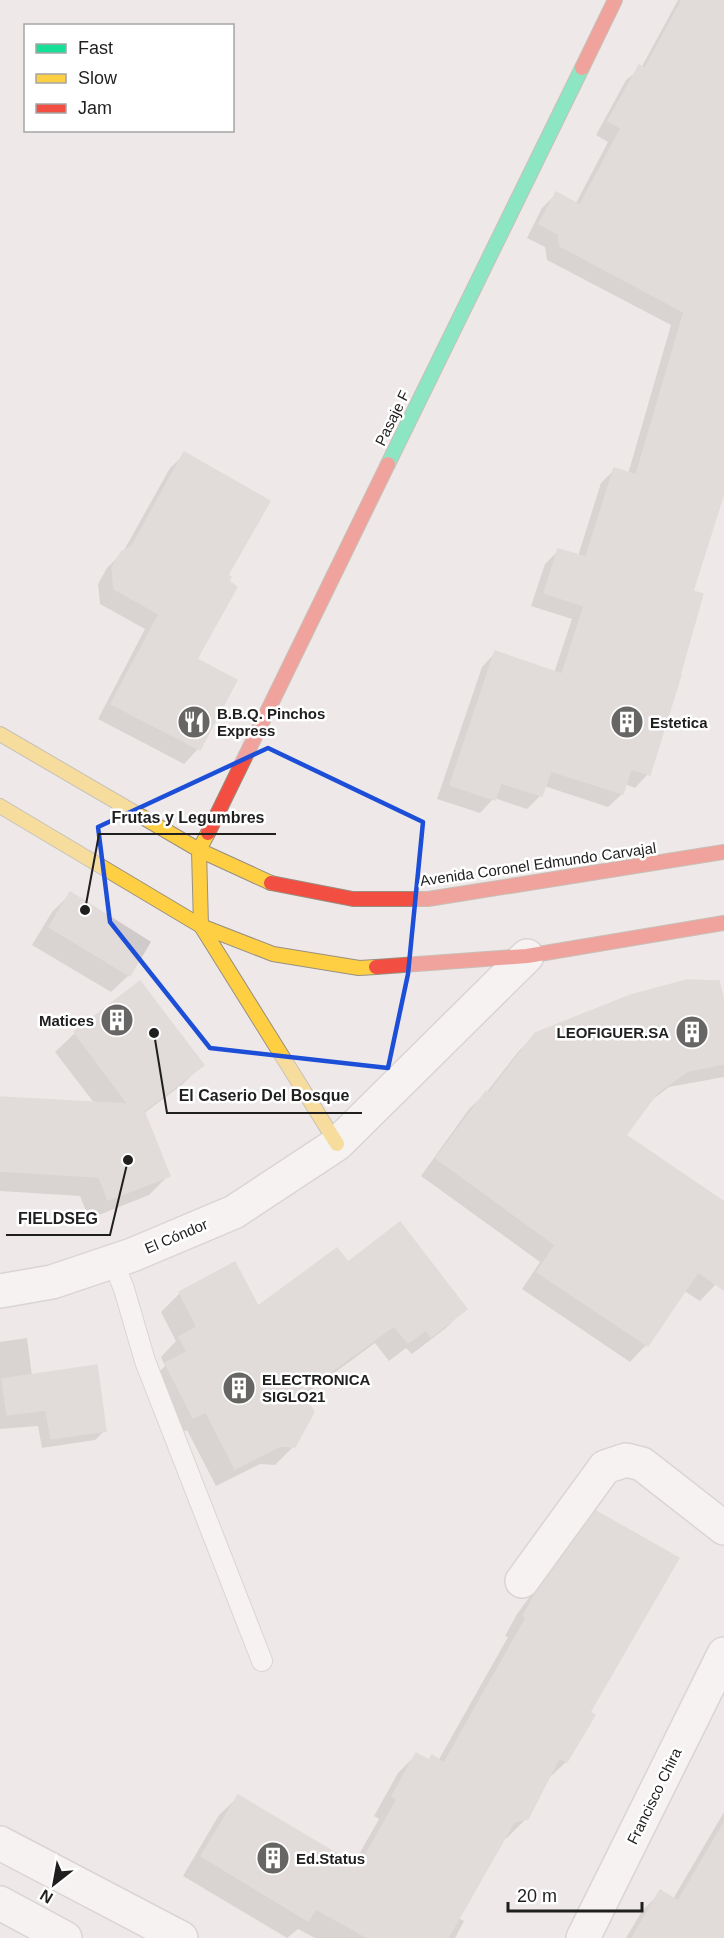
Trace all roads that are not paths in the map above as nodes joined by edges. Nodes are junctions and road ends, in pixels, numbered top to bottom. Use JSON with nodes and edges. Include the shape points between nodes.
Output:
{"nodes":[{"id":1,"x":615,"y":0,"type":"edge"},
{"id":2,"x":0,"y":734,"type":"edge"},
{"id":3,"x":0,"y":807,"type":"edge"},
{"id":4,"x":722,"y":847,"type":"edge"},
{"id":5,"x":199,"y":850,"type":"junction"},
{"id":6,"x":724,"y":923,"type":"edge"},
{"id":7,"x":201,"y":926,"type":"junction"},
{"id":8,"x":527,"y":956,"type":"junction"},
{"id":9,"x":337,"y":1144,"type":"junction"},
{"id":10,"x":113,"y":1261,"type":"junction"},
{"id":11,"x":0,"y":1290,"type":"edge"},
{"id":12,"x":724,"y":1528,"type":"edge"},
{"id":13,"x":522,"y":1581,"type":"dead end"},
{"id":14,"x":724,"y":1654,"type":"edge"},
{"id":15,"x":262,"y":1661,"type":"dead end"},
{"id":16,"x":0,"y":1843,"type":"edge"},
{"id":17,"x":0,"y":1903,"type":"edge"},
{"id":18,"x":65,"y":1938,"type":"edge"},
{"id":19,"x":181,"y":1938,"type":"edge"},
{"id":20,"x":584,"y":1938,"type":"edge"}],
"edges":[{"from":1,"to":5,"type":"main road","name":"Pasaje F"},
{"from":2,"to":5,"type":"main road","name":"Avenida Coronel Edmundo Carvajal"},
{"from":3,"to":7,"type":"main road"},
{"from":4,"to":5,"type":"main road","name":"Avenida Coronel Edmundo Carvajal","via":[[428,899],[353,899],[268,882]]},
{"from":5,"to":7,"type":"main road"},
{"from":6,"to":8,"type":"main road"},
{"from":7,"to":8,"type":"main road","via":[[273,954],[359,968]]},
{"from":7,"to":9,"type":"main road"},
{"from":8,"to":9,"type":"street","name":"El Cóndor"},
{"from":9,"to":10,"type":"street","name":"El Cóndor","via":[[234,1212]]},
{"from":10,"to":11,"type":"street","name":"El Cóndor","via":[[52,1282]]},
{"from":10,"to":15,"type":"lane","via":[[145,1362]]},
{"from":12,"to":13,"type":"street","via":[[642,1464],[626,1460],[605,1467]]},
{"from":14,"to":20,"type":"street","name":"Francisco Chira"},
{"from":16,"to":19,"type":"street"},
{"from":17,"to":18,"type":"street"}]}
